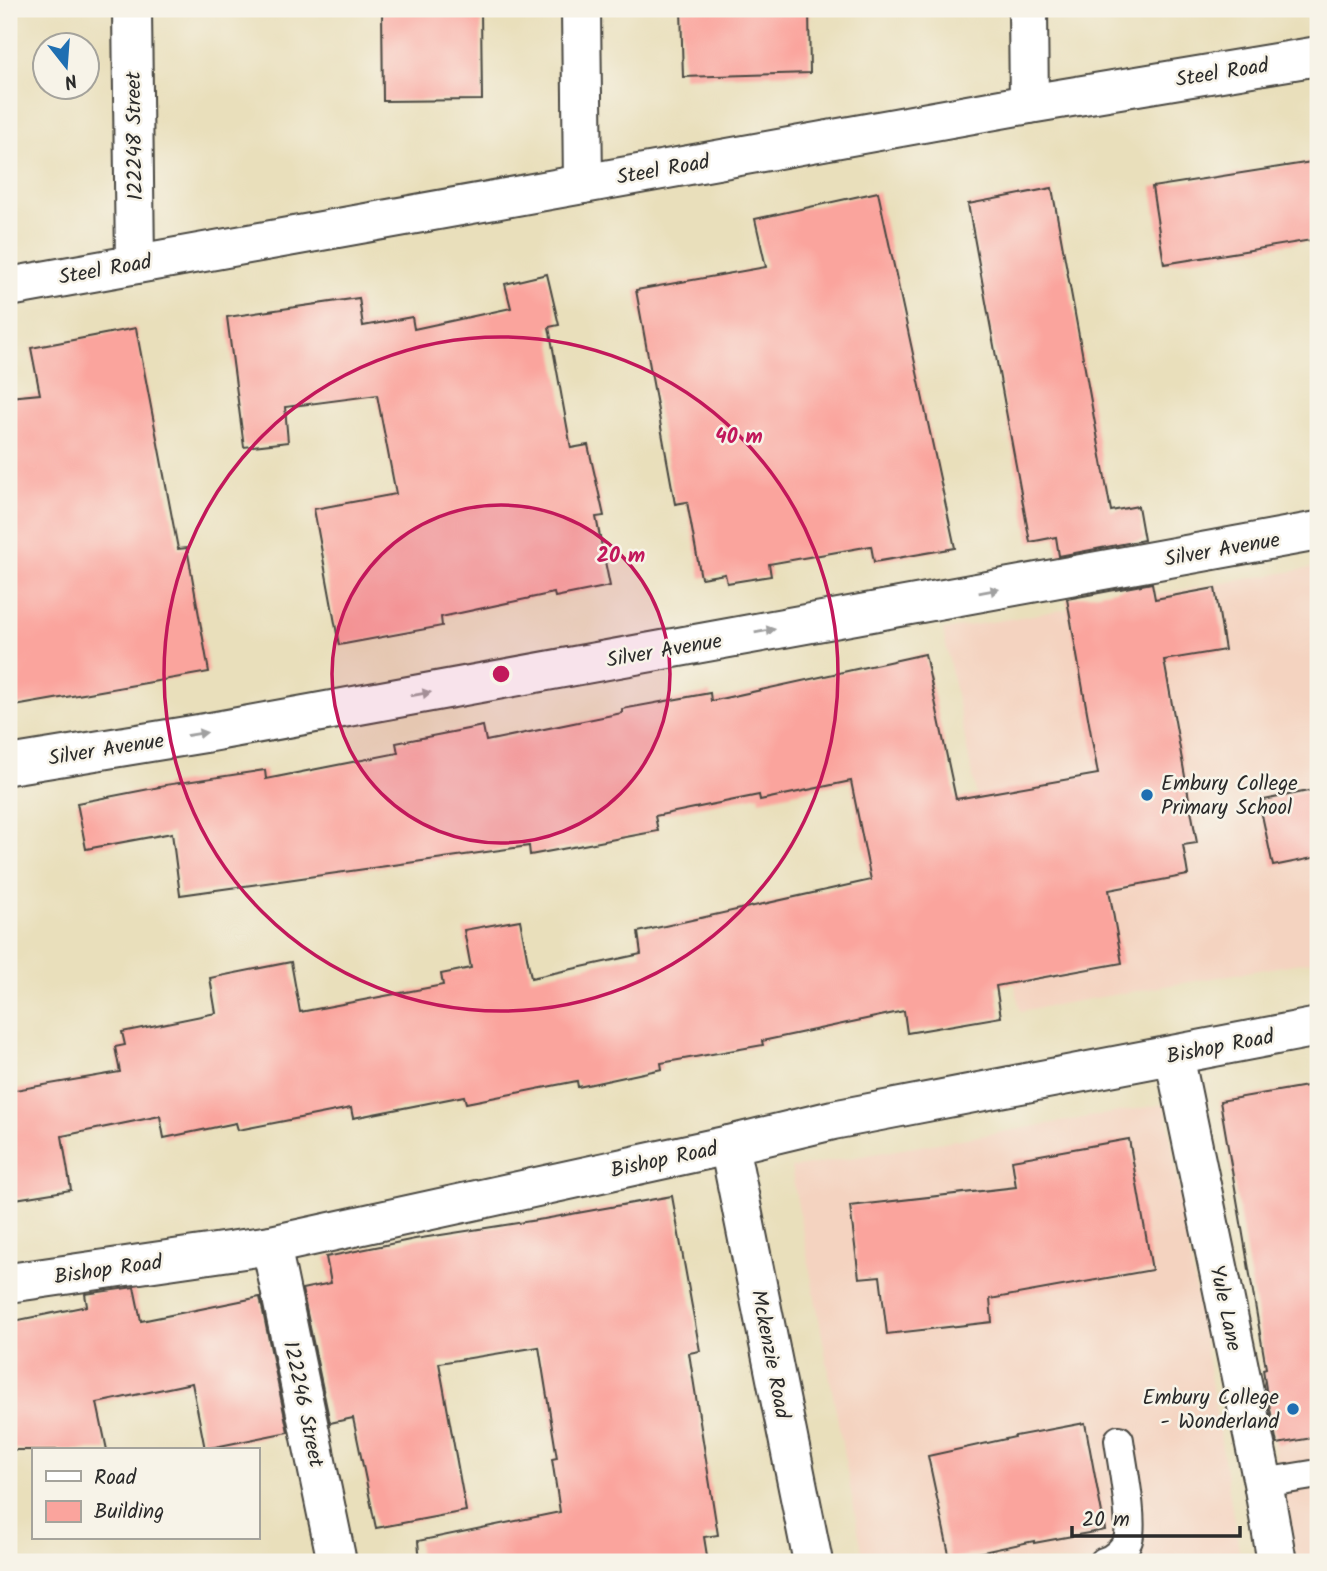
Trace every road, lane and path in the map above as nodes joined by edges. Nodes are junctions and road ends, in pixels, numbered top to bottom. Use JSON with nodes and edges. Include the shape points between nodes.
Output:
{"nodes":[{"id":1,"x":132,"y":9,"type":"edge"},
{"id":2,"x":581,"y":9,"type":"edge"},
{"id":3,"x":1028,"y":9,"type":"edge"},
{"id":4,"x":1318,"y":56,"type":"edge"},
{"id":5,"x":1029,"y":104,"type":"junction"},
{"id":6,"x":583,"y":184,"type":"junction"},
{"id":7,"x":135,"y":264,"type":"junction"},
{"id":8,"x":9,"y":287,"type":"edge"},
{"id":9,"x":1318,"y":531,"type":"edge"},
{"id":10,"x":9,"y":765,"type":"edge"},
{"id":11,"x":1318,"y":1027,"type":"edge"},
{"id":12,"x":1174,"y":1055,"type":"junction"},
{"id":13,"x":729,"y":1145,"type":"junction"},
{"id":14,"x":271,"y":1245,"type":"junction"},
{"id":15,"x":9,"y":1283,"type":"edge"},
{"id":16,"x":1119,"y":1440,"type":"dead end"},
{"id":17,"x":1318,"y":1474,"type":"edge"},
{"id":18,"x":1263,"y":1483,"type":"junction"},
{"id":19,"x":337,"y":1562,"type":"edge"},
{"id":20,"x":814,"y":1562,"type":"edge"},
{"id":21,"x":1104,"y":1562,"type":"edge"},
{"id":22,"x":1277,"y":1562,"type":"edge"}],
"edges":[{"from":1,"to":7,"type":"street","name":"122248 Street"},
{"from":2,"to":6,"type":"street"},
{"from":3,"to":5,"type":"street"},
{"from":4,"to":5,"type":"street","name":"Steel Road"},
{"from":5,"to":6,"type":"street","name":"Steel Road"},
{"from":6,"to":7,"type":"street","name":"Steel Road"},
{"from":7,"to":8,"type":"street","name":"Steel Road"},
{"from":10,"to":9,"type":"street","name":"Silver Avenue","one_way":true},
{"from":11,"to":12,"type":"street","name":"Bishop Road"},
{"from":12,"to":13,"type":"street","name":"Bishop Road","via":[[833,1120]]},
{"from":12,"to":18,"type":"street","name":"Yule Lane"},
{"from":13,"to":14,"type":"street","name":"Bishop Road"},
{"from":13,"to":20,"type":"street","name":"Mckenzie Road"},
{"from":14,"to":15,"type":"street","name":"Bishop Road"},
{"from":14,"to":19,"type":"street","name":"122246 Street"},
{"from":16,"to":21,"type":"lane","via":[[1130,1526],[1127,1543]]},
{"from":17,"to":18,"type":"lane"},
{"from":18,"to":22,"type":"street","name":"Yule Lane"}]}
